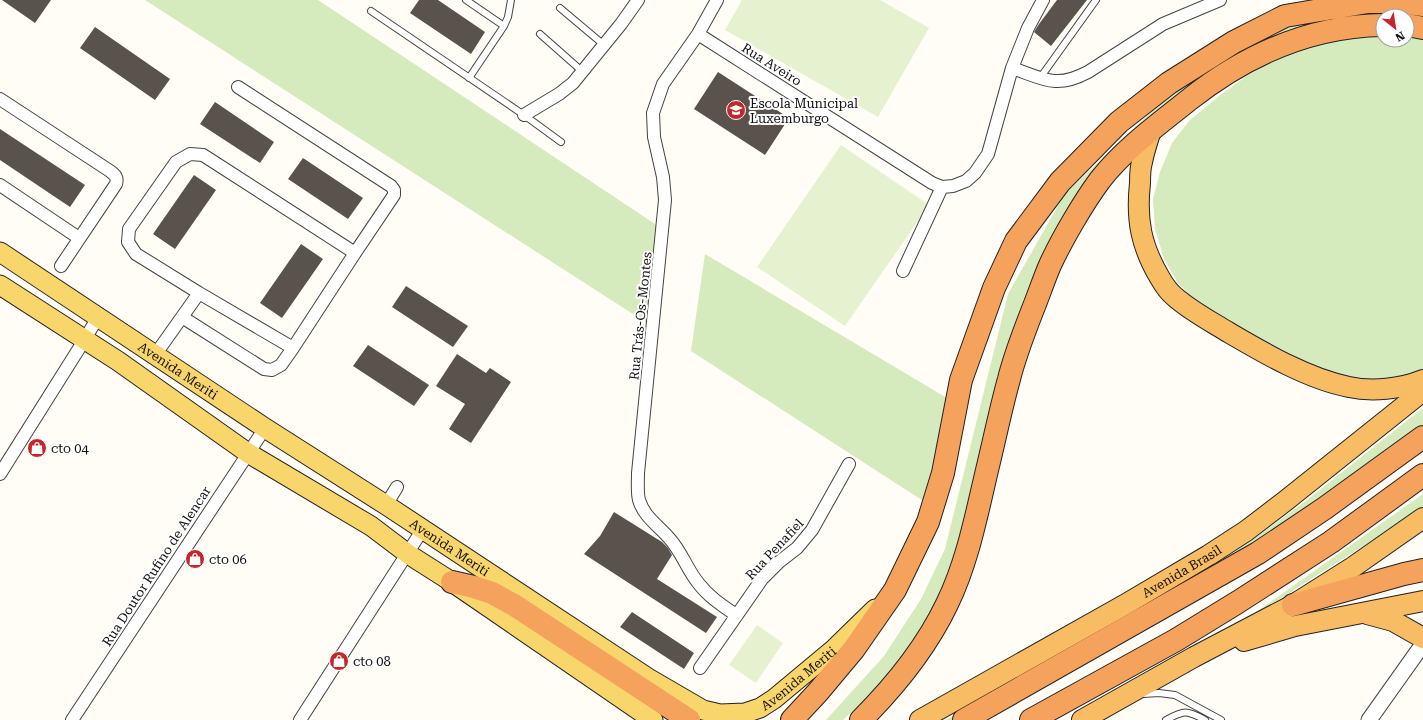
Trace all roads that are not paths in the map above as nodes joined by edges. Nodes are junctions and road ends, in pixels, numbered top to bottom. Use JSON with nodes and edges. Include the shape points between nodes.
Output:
{"nodes":[{"id":1,"x":466,"y":0,"type":"edge"},
{"id":2,"x":511,"y":0,"type":"edge"},
{"id":3,"x":638,"y":0,"type":"edge"},
{"id":4,"x":717,"y":0,"type":"edge"},
{"id":5,"x":1043,"y":0,"type":"edge"},
{"id":6,"x":1096,"y":0,"type":"edge"},
{"id":7,"x":1220,"y":0,"type":"edge"},
{"id":8,"x":1322,"y":0,"type":"edge"},
{"id":9,"x":1423,"y":5,"type":"edge"},
{"id":10,"x":560,"y":8,"type":"dead end"},
{"id":11,"x":371,"y":12,"type":"dead end"},
{"id":12,"x":1285,"y":16,"type":"junction"},
{"id":13,"x":504,"y":26,"type":"junction"},
{"id":14,"x":1375,"y":26,"type":"edge"},
{"id":15,"x":540,"y":34,"type":"dead end"},
{"id":16,"x":698,"y":34,"type":"junction"},
{"id":17,"x":604,"y":45,"type":"junction"},
{"id":18,"x":1012,"y":68,"type":"junction"},
{"id":19,"x":583,"y":72,"type":"junction"},
{"id":20,"x":469,"y":78,"type":"junction"},
{"id":21,"x":1040,"y":78,"type":"junction"},
{"id":22,"x":238,"y":87,"type":"dead end"},
{"id":23,"x":0,"y":99,"type":"edge"},
{"id":24,"x":524,"y":115,"type":"junction"},
{"id":25,"x":1151,"y":130,"type":"junction"},
{"id":26,"x":561,"y":142,"type":"dead end"},
{"id":27,"x":0,"y":185,"type":"edge"},
{"id":28,"x":937,"y":185,"type":"junction"},
{"id":29,"x":79,"y":238,"type":"junction"},
{"id":30,"x":0,"y":252,"type":"edge"},
{"id":31,"x":355,"y":253,"type":"junction"},
{"id":32,"x":61,"y":266,"type":"dead end"},
{"id":33,"x":903,"y":271,"type":"dead end"},
{"id":34,"x":0,"y":285,"type":"edge"},
{"id":35,"x":199,"y":293,"type":"junction"},
{"id":36,"x":98,"y":317,"type":"junction"},
{"id":37,"x":182,"y":317,"type":"junction"},
{"id":38,"x":85,"y":339,"type":"junction"},
{"id":39,"x":293,"y":348,"type":"junction"},
{"id":40,"x":155,"y":355,"type":"junction"},
{"id":41,"x":1423,"y":380,"type":"edge"},
{"id":42,"x":1423,"y":391,"type":"edge"},
{"id":43,"x":265,"y":428,"type":"junction"},
{"id":44,"x":1423,"y":436,"type":"edge"},
{"id":45,"x":248,"y":453,"type":"junction"},
{"id":46,"x":849,"y":464,"type":"dead end"},
{"id":47,"x":0,"y":474,"type":"edge"},
{"id":48,"x":1423,"y":475,"type":"edge"},
{"id":49,"x":397,"y":487,"type":"dead end"},
{"id":50,"x":386,"y":504,"type":"junction"},
{"id":51,"x":1423,"y":518,"type":"edge"},
{"id":52,"x":423,"y":529,"type":"junction"},
{"id":53,"x":408,"y":554,"type":"junction"},
{"id":54,"x":1423,"y":570,"type":"edge"},
{"id":55,"x":452,"y":582,"type":"junction"},
{"id":56,"x":895,"y":590,"type":"junction"},
{"id":57,"x":1423,"y":601,"type":"edge"},
{"id":58,"x":1293,"y":604,"type":"junction"},
{"id":59,"x":1361,"y":613,"type":"junction"},
{"id":60,"x":736,"y":615,"type":"junction"},
{"id":61,"x":1423,"y":638,"type":"edge"},
{"id":62,"x":1423,"y":644,"type":"edge"},
{"id":63,"x":1194,"y":657,"type":"junction"},
{"id":64,"x":700,"y":668,"type":"dead end"},
{"id":65,"x":1123,"y":696,"type":"junction"},
{"id":66,"x":686,"y":718,"type":"edge"},
{"id":67,"x":72,"y":720,"type":"edge"},
{"id":68,"x":300,"y":720,"type":"edge"},
{"id":69,"x":653,"y":720,"type":"edge"},
{"id":70,"x":792,"y":720,"type":"edge"},
{"id":71,"x":861,"y":720,"type":"edge"},
{"id":72,"x":920,"y":720,"type":"edge"},
{"id":73,"x":964,"y":720,"type":"edge"},
{"id":74,"x":1031,"y":720,"type":"edge"},
{"id":75,"x":1082,"y":720,"type":"edge"},
{"id":76,"x":1166,"y":720,"type":"edge"},
{"id":77,"x":1205,"y":720,"type":"edge"},
{"id":78,"x":1221,"y":720,"type":"edge"},
{"id":79,"x":1369,"y":720,"type":"edge"}],
"edges":[{"from":1,"to":13,"type":"lane"},
{"from":2,"to":13,"type":"lane"},
{"from":3,"to":17,"type":"street"},
{"from":4,"to":16,"type":"street","name":"Rua Trás-Os-Montes"},
{"from":5,"to":18,"type":"street","via":[[1028,28]]},
{"from":6,"to":21,"type":"lane"},
{"from":7,"to":21,"type":"street","via":[[1164,24],[1077,78],[1064,82]]},
{"from":8,"to":12,"type":"highway"},
{"from":9,"to":12,"type":"highway","via":[[1368,2]]},
{"from":10,"to":17,"type":"lane"},
{"from":11,"to":20,"type":"lane"},
{"from":12,"to":56,"type":"highway","via":[[1234,42],[1169,83],[1119,122],[1060,182],[1016,241],[994,288],[961,380],[943,472],[928,522]]},
{"from":13,"to":20,"type":"lane"},
{"from":14,"to":25,"type":"highway","via":[[1316,33],[1260,54],[1221,76]]},
{"from":15,"to":19,"type":"lane"},
{"from":16,"to":28,"type":"street","name":"Rua Aveiro"},
{"from":16,"to":60,"type":"street","name":"Rua Trás-Os-Montes","via":[[663,84],[653,112],[654,137],[665,200],[638,488],[639,501],[646,514],[680,552],[699,584],[710,597]]},
{"from":17,"to":19,"type":"street"},
{"from":18,"to":21,"type":"street"},
{"from":18,"to":28,"type":"street","via":[[988,154],[975,174],[966,181],[960,184]]},
{"from":19,"to":24,"type":"street","via":[[559,94]]},
{"from":20,"to":24,"type":"lane"},
{"from":22,"to":31,"type":"street","via":[[394,190],[394,195]]},
{"from":23,"to":29,"type":"street","via":[[116,175],[116,184]]},
{"from":24,"to":26,"type":"lane"},
{"from":25,"to":41,"type":"highway","via":[[1141,162],[1138,196],[1140,228],[1146,250],[1160,279],[1174,296],[1193,311],[1262,351],[1332,383],[1350,388],[1383,389],[1410,386]]},
{"from":25,"to":71,"type":"highway","via":[[1101,179],[1051,263],[1009,377],[965,559],[948,603],[910,665]]},
{"from":27,"to":29,"type":"street"},
{"from":28,"to":33,"type":"street"},
{"from":29,"to":32,"type":"street"},
{"from":30,"to":36,"type":"main road","name":"Avenida Meriti"},
{"from":31,"to":35,"type":"street","via":[[203,155],[190,154],[176,162],[129,229],[128,242],[136,254]]},
{"from":31,"to":39,"type":"street"},
{"from":34,"to":38,"type":"main road","name":"Avenida Meriti"},
{"from":35,"to":37,"type":"street"},
{"from":35,"to":39,"type":"street"},
{"from":36,"to":38,"type":"street"},
{"from":36,"to":40,"type":"main road","name":"Avenida Meriti"},
{"from":37,"to":39,"type":"street","via":[[264,369],[272,370],[281,365]]},
{"from":37,"to":40,"type":"street"},
{"from":38,"to":45,"type":"main road","name":"Avenida Meriti"},
{"from":38,"to":47,"type":"street"},
{"from":40,"to":43,"type":"main road","name":"Avenida Meriti"},
{"from":42,"to":72,"type":"highway","name":"Avenida Brasil","via":[[1246,531],[1126,604]]},
{"from":43,"to":45,"type":"street","name":"Rua Doutor Rufino de Alencar"},
{"from":43,"to":50,"type":"main road","name":"Avenida Meriti"},
{"from":44,"to":73,"type":"highway","name":"Avenida Brasil","via":[[1326,508],[1258,553]]},
{"from":45,"to":53,"type":"main road","name":"Avenida Meriti","via":[[371,526]]},
{"from":45,"to":67,"type":"street","name":"Rua Doutor Rufino de Alencar"},
{"from":46,"to":60,"type":"street","name":"Rua Penafiel","via":[[812,530],[797,548],[762,579]]},
{"from":48,"to":74,"type":"highway","via":[[1331,542],[1238,602],[1176,640]]},
{"from":49,"to":50,"type":"street"},
{"from":50,"to":52,"type":"main road","name":"Avenida Meriti"},
{"from":51,"to":58,"type":"highway","via":[[1353,567]]},
{"from":52,"to":53,"type":"street"},
{"from":52,"to":56,"type":"main road","name":"Avenida Meriti","via":[[648,678],[703,710],[720,714],[745,713],[760,708],[774,699],[834,649]]},
{"from":53,"to":55,"type":"main road","name":"Avenida Meriti"},
{"from":53,"to":68,"type":"street"},
{"from":54,"to":58,"type":"highway"},
{"from":55,"to":66,"type":"highway","via":[[492,593],[514,605]]},
{"from":55,"to":69,"type":"main road","name":"Avenida Meriti"},
{"from":56,"to":70,"type":"highway","via":[[854,649]]},
{"from":57,"to":59,"type":"highway"},
{"from":58,"to":63,"type":"highway"},
{"from":59,"to":61,"type":"highway","via":[[1393,621]]},
{"from":59,"to":63,"type":"highway","via":[[1295,626]]},
{"from":60,"to":64,"type":"street","name":"Rua Penafiel"},
{"from":62,"to":79,"type":"street"},
{"from":63,"to":65,"type":"highway"},
{"from":65,"to":75,"type":"highway"},
{"from":65,"to":78,"type":"lane","via":[[1159,693],[1175,695]]},
{"from":76,"to":77,"type":"lane","via":[[1185,712],[1193,713]]}]}
